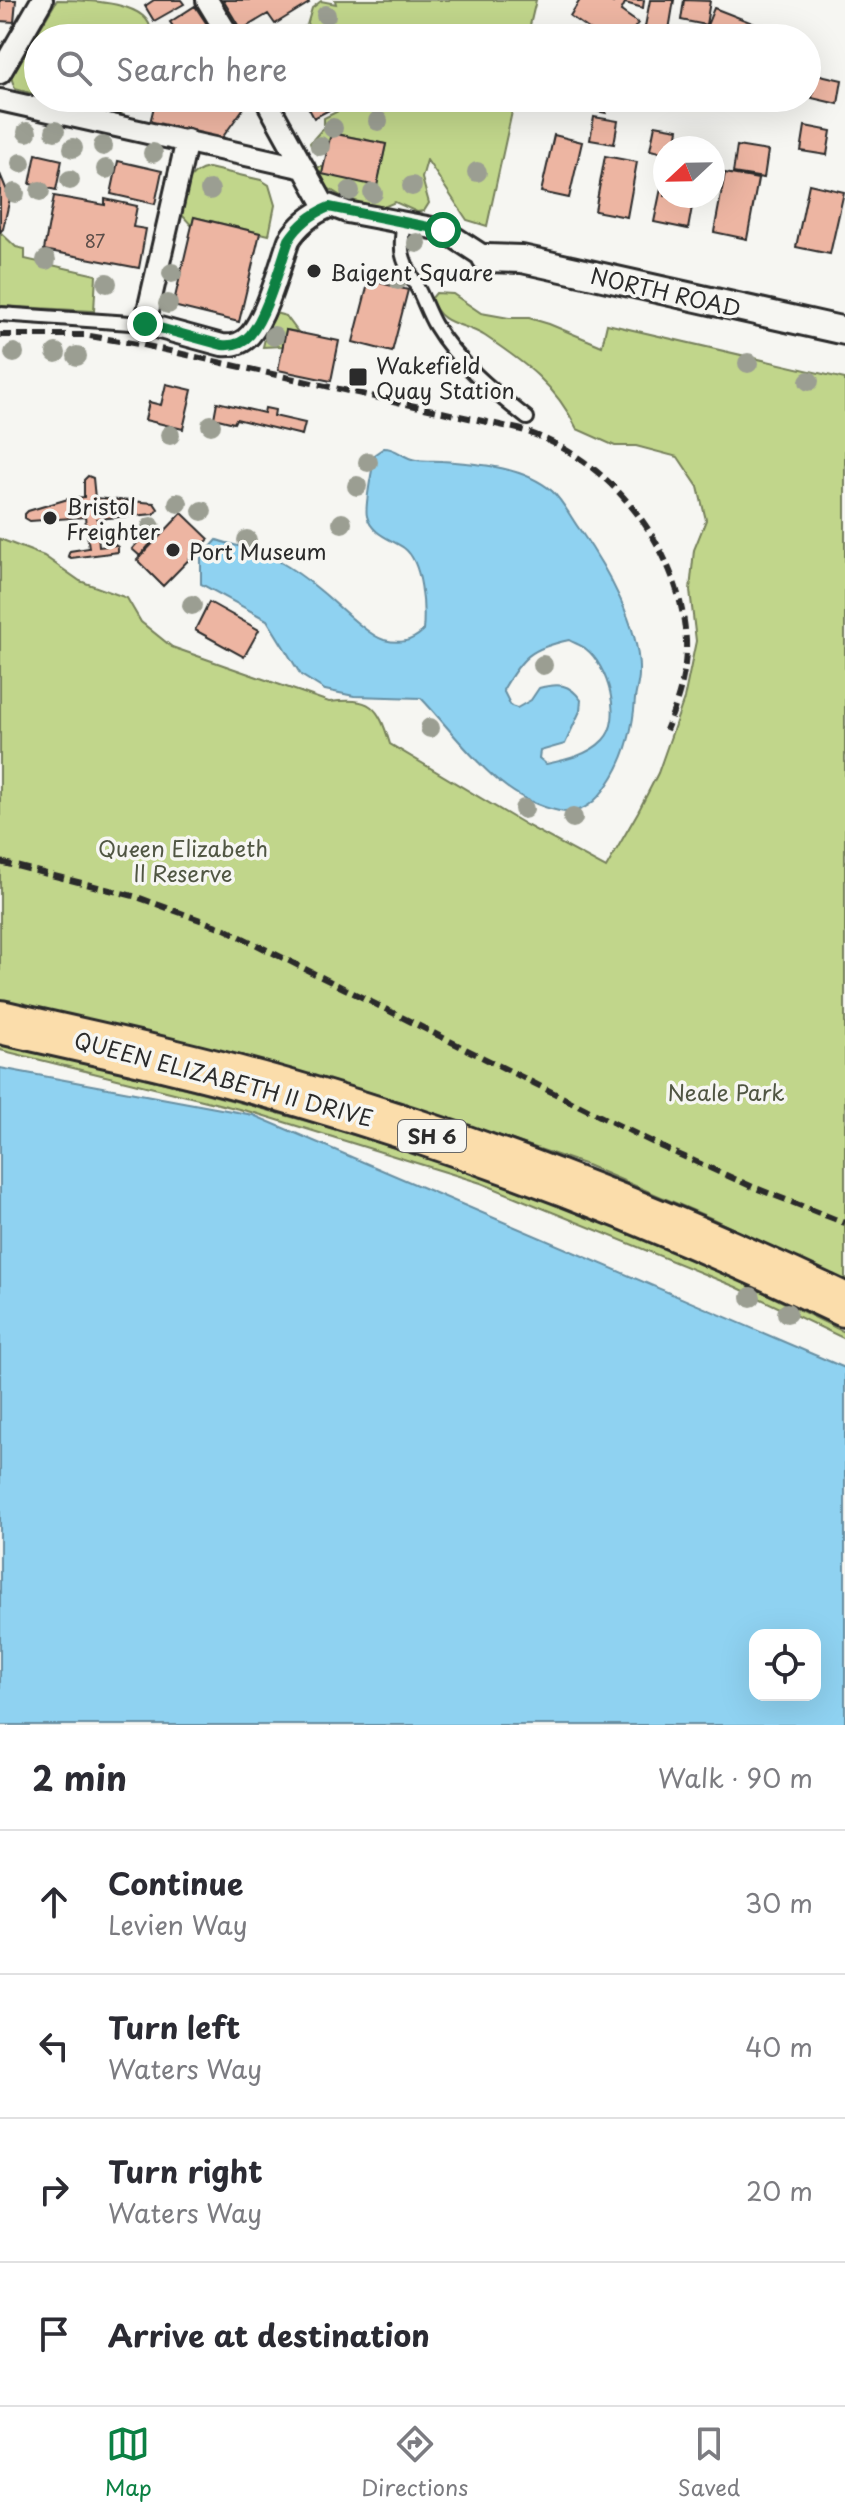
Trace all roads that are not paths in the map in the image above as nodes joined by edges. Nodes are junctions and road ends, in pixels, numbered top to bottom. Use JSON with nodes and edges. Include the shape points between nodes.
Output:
{"nodes":[{"id":1,"x":42,"y":0,"type":"edge"},
{"id":2,"x":207,"y":0,"type":"edge"},
{"id":3,"x":28,"y":24,"type":"edge"},
{"id":4,"x":222,"y":24,"type":"edge"},
{"id":5,"x":24,"y":31,"type":"edge"},
{"id":6,"x":0,"y":73,"type":"edge"},
{"id":7,"x":0,"y":100,"type":"edge"},
{"id":8,"x":24,"y":105,"type":"edge"},
{"id":9,"x":56,"y":112,"type":"edge"},
{"id":10,"x":273,"y":112,"type":"edge"},
{"id":11,"x":187,"y":140,"type":"junction"},
{"id":12,"x":304,"y":168,"type":"junction"},
{"id":13,"x":329,"y":207,"type":"junction"},
{"id":14,"x":404,"y":222,"type":"junction"},
{"id":15,"x":486,"y":258,"type":"joint"},
{"id":16,"x":0,"y":314,"type":"edge"},
{"id":17,"x":145,"y":324,"type":"junction"},
{"id":18,"x":845,"y":331,"type":"edge"},
{"id":19,"x":527,"y":418,"type":"dead end"},
{"id":20,"x":0,"y":1022,"type":"edge"},
{"id":21,"x":845,"y":1305,"type":"edge"}],
"edges":[{"from":1,"to":3,"type":"street"},
{"from":2,"to":4,"type":"street"},
{"from":5,"to":6,"type":"street"},
{"from":7,"to":8,"type":"street"},
{"from":9,"to":11,"type":"street"},
{"from":10,"to":12,"type":"street"},
{"from":11,"to":12,"type":"street"},
{"from":11,"to":17,"type":"street"},
{"from":12,"to":13,"type":"street"},
{"from":13,"to":14,"type":"street"},
{"from":13,"to":17,"type":"street","via":[[315,213],[289,240],[264,310],[240,342],[222,345]]},
{"from":14,"to":15,"type":"street","via":[[443,230]]},
{"from":14,"to":19,"type":"lane","via":[[401,257],[435,324],[483,381]]},
{"from":15,"to":18,"type":"street","name":"NORTH ROAD","via":[[522,259]]},
{"from":16,"to":17,"type":"lane"},
{"from":20,"to":21,"type":"highway","name":"QUEEN ELIZABETH II DRIVE","number":"SH 6","via":[[210,1069],[498,1158],[662,1222]]}]}
